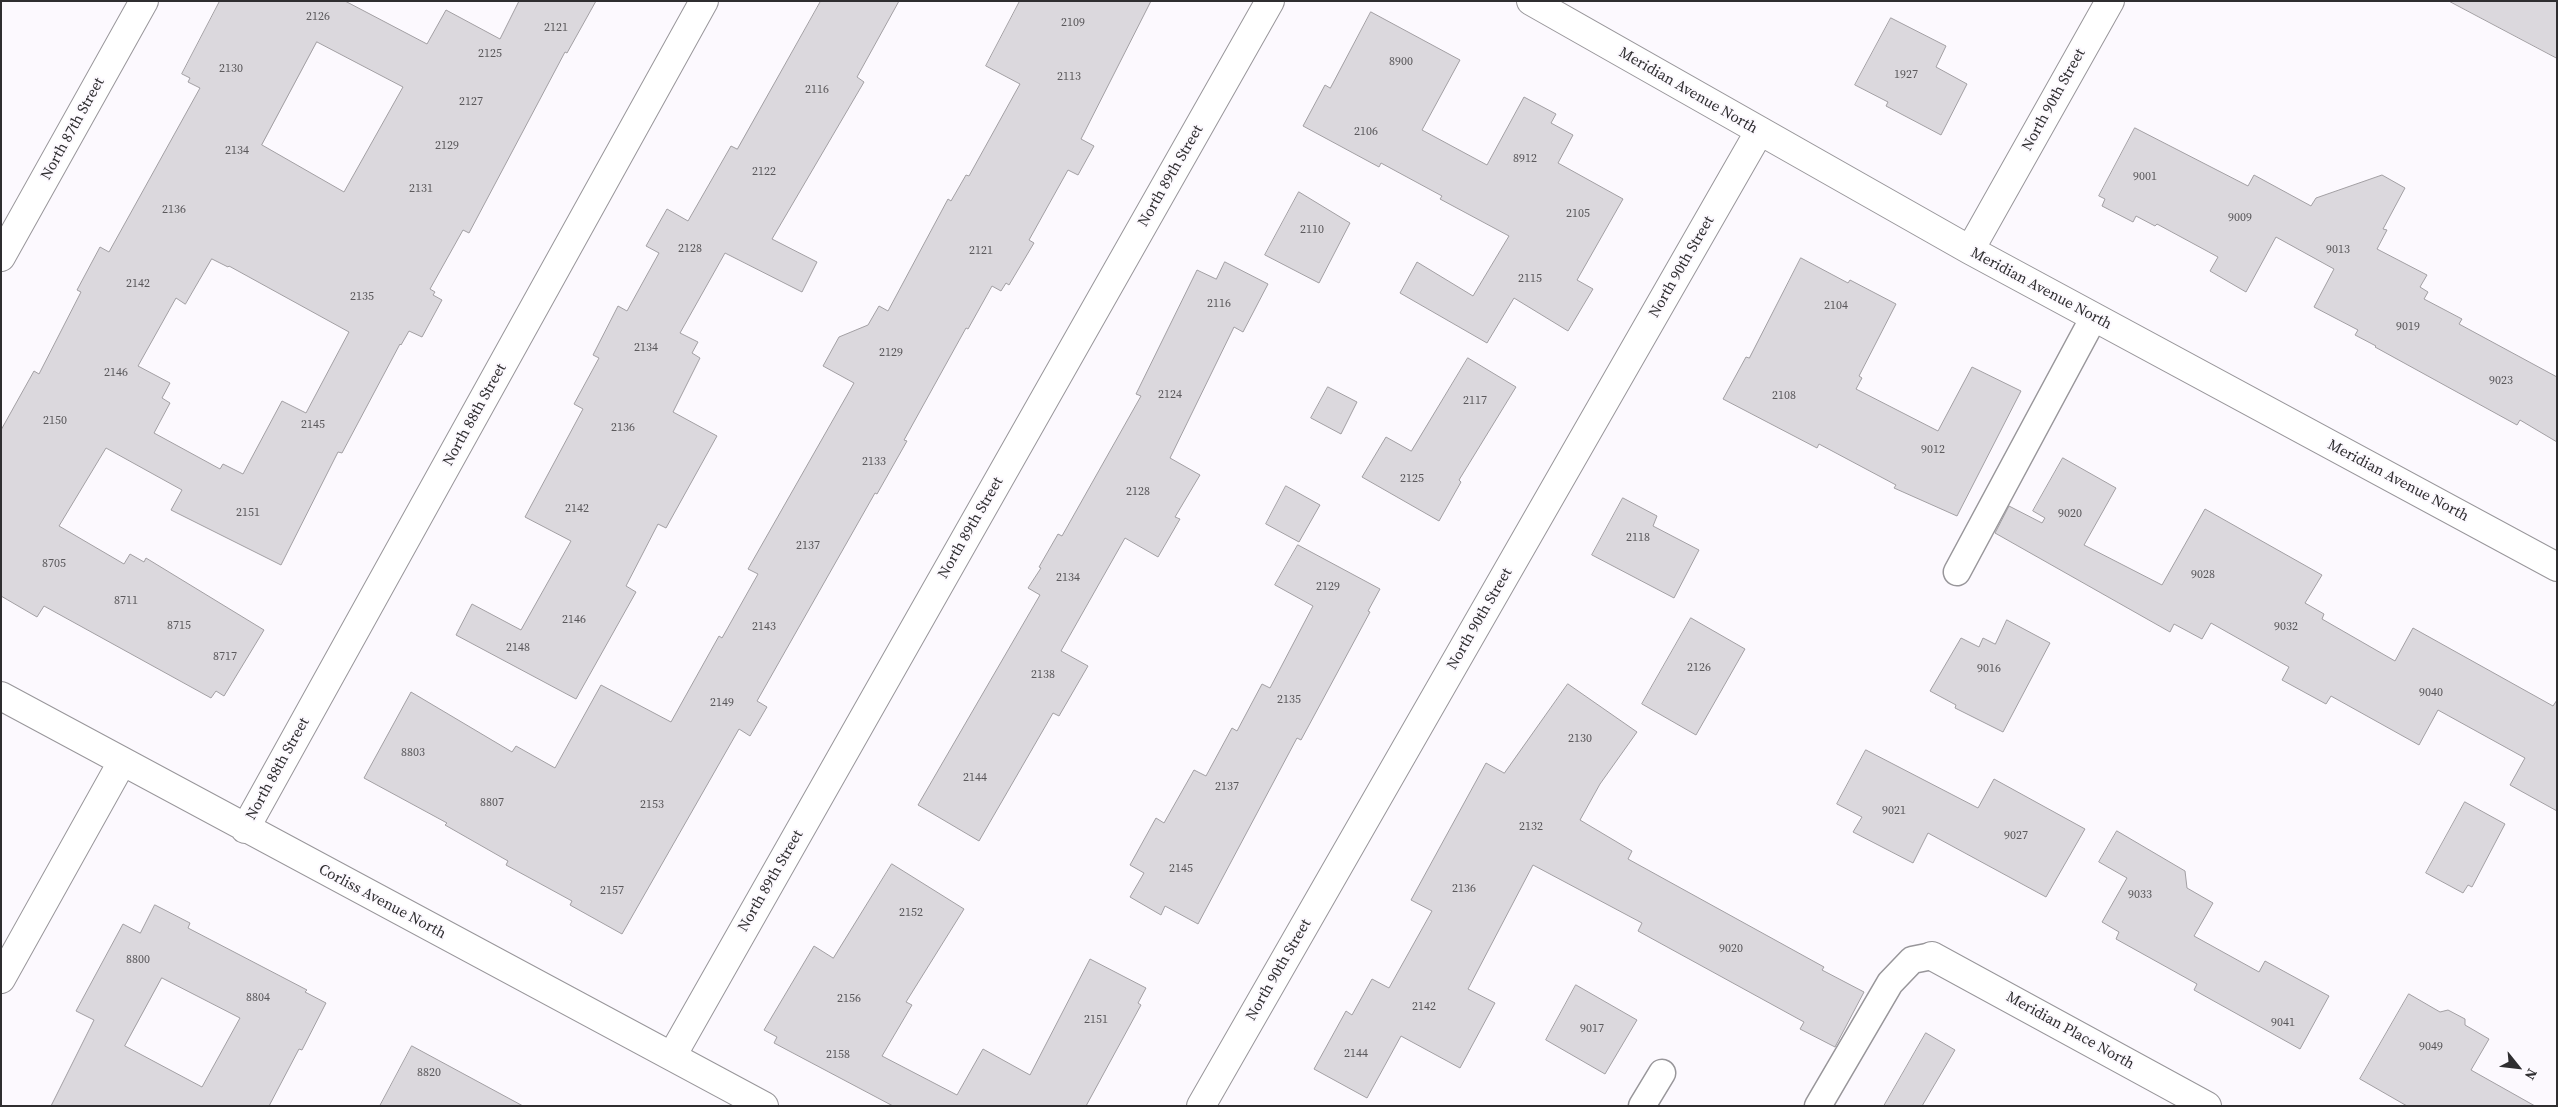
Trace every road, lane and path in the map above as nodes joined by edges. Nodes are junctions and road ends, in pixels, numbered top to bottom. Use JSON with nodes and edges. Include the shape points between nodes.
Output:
{"nodes":[{"id":1,"x":144,"y":1,"type":"edge"},
{"id":2,"x":704,"y":1,"type":"edge"},
{"id":3,"x":1270,"y":1,"type":"edge"},
{"id":4,"x":1531,"y":1,"type":"edge"},
{"id":5,"x":2110,"y":1,"type":"edge"},
{"id":6,"x":1759,"y":132,"type":"junction"},
{"id":7,"x":1970,"y":250,"type":"junction"},
{"id":8,"x":1,"y":257,"type":"edge"},
{"id":9,"x":2094,"y":317,"type":"junction"},
{"id":10,"x":2557,"y":567,"type":"edge"},
{"id":11,"x":1957,"y":572,"type":"dead end"},
{"id":12,"x":1,"y":696,"type":"edge"},
{"id":13,"x":122,"y":762,"type":"junction"},
{"id":14,"x":246,"y":829,"type":"junction"},
{"id":15,"x":1932,"y":956,"type":"joint"},
{"id":16,"x":1,"y":980,"type":"edge"},
{"id":17,"x":672,"y":1056,"type":"junction"},
{"id":18,"x":1662,"y":1073,"type":"dead end"},
{"id":19,"x":764,"y":1106,"type":"edge"},
{"id":20,"x":1201,"y":1106,"type":"edge"},
{"id":21,"x":1642,"y":1106,"type":"edge"},
{"id":22,"x":1818,"y":1106,"type":"edge"},
{"id":23,"x":2207,"y":1106,"type":"edge"}],
"edges":[{"from":1,"to":8,"type":"street","name":"North 87th Street"},
{"from":2,"to":14,"type":"street","name":"North 88th Street"},
{"from":3,"to":17,"type":"street","name":"North 89th Street"},
{"from":4,"to":6,"type":"street","name":"Meridian Avenue North"},
{"from":5,"to":7,"type":"street","name":"North 90th Street"},
{"from":6,"to":7,"type":"street","name":"Meridian Avenue North"},
{"from":6,"to":20,"type":"street","name":"North 90th Street"},
{"from":7,"to":9,"type":"street","name":"Meridian Avenue North"},
{"from":9,"to":10,"type":"street","name":"Meridian Avenue North"},
{"from":9,"to":11,"type":"lane"},
{"from":12,"to":13,"type":"street","name":"Corliss Avenue North"},
{"from":13,"to":14,"type":"street","name":"Corliss Avenue North"},
{"from":13,"to":16,"type":"street"},
{"from":14,"to":17,"type":"street","name":"Corliss Avenue North"},
{"from":15,"to":22,"type":"lane","via":[[1912,960],[1890,984]]},
{"from":15,"to":23,"type":"street","name":"Meridian Place North"},
{"from":17,"to":19,"type":"street","name":"Corliss Avenue North"},
{"from":18,"to":21,"type":"lane"}]}
